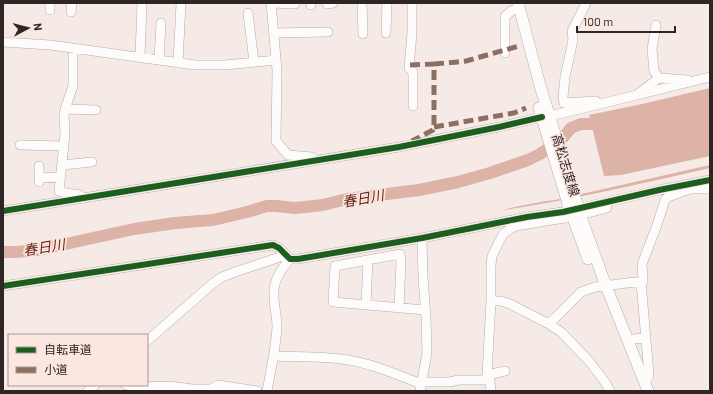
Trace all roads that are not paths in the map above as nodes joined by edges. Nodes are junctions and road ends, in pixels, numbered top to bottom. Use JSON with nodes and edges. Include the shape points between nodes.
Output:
{"nodes":[{"id":1,"x":142,"y":3,"type":"edge"},
{"id":2,"x":181,"y":3,"type":"edge"},
{"id":3,"x":272,"y":3,"type":"edge"},
{"id":4,"x":327,"y":3,"type":"edge"},
{"id":5,"x":362,"y":3,"type":"edge"},
{"id":6,"x":387,"y":3,"type":"edge"},
{"id":7,"x":412,"y":3,"type":"edge"},
{"id":8,"x":586,"y":3,"type":"edge"},
{"id":9,"x":295,"y":4,"type":"dead end"},
{"id":10,"x":333,"y":4,"type":"edge"},
{"id":11,"x":514,"y":5,"type":"edge"},
{"id":12,"x":248,"y":13,"type":"dead end"},
{"id":13,"x":161,"y":23,"type":"dead end"},
{"id":14,"x":656,"y":25,"type":"dead end"},
{"id":15,"x":328,"y":32,"type":"dead end"},
{"id":16,"x":274,"y":33,"type":"junction"},
{"id":17,"x":386,"y":33,"type":"dead end"},
{"id":18,"x":363,"y":34,"type":"dead end"},
{"id":19,"x":3,"y":42,"type":"edge"},
{"id":20,"x":73,"y":49,"type":"junction"},
{"id":21,"x":504,"y":53,"type":"dead end"},
{"id":22,"x":140,"y":58,"type":"junction"},
{"id":23,"x":160,"y":60,"type":"junction"},
{"id":24,"x":276,"y":60,"type":"junction"},
{"id":25,"x":254,"y":62,"type":"junction"},
{"id":26,"x":178,"y":63,"type":"junction"},
{"id":27,"x":710,"y":77,"type":"edge"},
{"id":28,"x":659,"y":78,"type":"junction"},
{"id":29,"x":695,"y":81,"type":"junction"},
{"id":30,"x":635,"y":96,"type":"junction"},
{"id":31,"x":600,"y":104,"type":"junction"},
{"id":32,"x":413,"y":106,"type":"dead end"},
{"id":33,"x":65,"y":109,"type":"junction"},
{"id":34,"x":96,"y":110,"type":"dead end"},
{"id":35,"x":547,"y":119,"type":"junction"},
{"id":36,"x":20,"y":146,"type":"dead end"},
{"id":37,"x":64,"y":146,"type":"junction"},
{"id":38,"x":326,"y":159,"type":"junction"},
{"id":39,"x":92,"y":162,"type":"dead end"},
{"id":40,"x":62,"y":165,"type":"junction"},
{"id":41,"x":39,"y":166,"type":"dead end"},
{"id":42,"x":60,"y":177,"type":"junction"},
{"id":43,"x":710,"y":180,"type":"edge"},
{"id":44,"x":689,"y":186,"type":"junction"},
{"id":45,"x":710,"y":188,"type":"edge"},
{"id":46,"x":93,"y":196,"type":"junction"},
{"id":47,"x":575,"y":210,"type":"junction"},
{"id":48,"x":3,"y":211,"type":"edge"},
{"id":49,"x":528,"y":220,"type":"junction"},
{"id":50,"x":422,"y":238,"type":"junction"},
{"id":51,"x":288,"y":257,"type":"junction"},
{"id":52,"x":368,"y":260,"type":"junction"},
{"id":53,"x":641,"y":282,"type":"junction"},
{"id":54,"x":3,"y":286,"type":"edge"},
{"id":55,"x":602,"y":286,"type":"junction"},
{"id":56,"x":491,"y":301,"type":"junction"},
{"id":57,"x":366,"y":305,"type":"junction"},
{"id":58,"x":399,"y":308,"type":"junction"},
{"id":59,"x":426,"y":310,"type":"junction"},
{"id":60,"x":549,"y":324,"type":"junction"},
{"id":61,"x":646,"y":338,"type":"junction"},
{"id":62,"x":148,"y":340,"type":"edge"},
{"id":63,"x":628,"y":342,"type":"junction"},
{"id":64,"x":274,"y":356,"type":"junction"},
{"id":65,"x":505,"y":371,"type":"dead end"},
{"id":66,"x":488,"y":377,"type":"junction"},
{"id":67,"x":644,"y":380,"type":"junction"},
{"id":68,"x":421,"y":386,"type":"edge"},
{"id":69,"x":131,"y":388,"type":"edge"},
{"id":70,"x":256,"y":391,"type":"edge"},
{"id":71,"x":267,"y":391,"type":"edge"},
{"id":72,"x":491,"y":391,"type":"edge"},
{"id":73,"x":610,"y":391,"type":"edge"},
{"id":74,"x":640,"y":391,"type":"edge"},
{"id":75,"x":648,"y":391,"type":"edge"}],
"edges":[{"from":1,"to":22,"type":"street"},
{"from":2,"to":26,"type":"street"},
{"from":3,"to":9,"type":"street"},
{"from":3,"to":16,"type":"street"},
{"from":4,"to":10,"type":"street"},
{"from":5,"to":18,"type":"street"},
{"from":6,"to":17,"type":"street"},
{"from":7,"to":32,"type":"street","via":[[409,68],[413,72]]},
{"from":8,"to":31,"type":"street","via":[[572,31],[573,40],[563,97],[564,103],[595,100]]},
{"from":11,"to":21,"type":"street","via":[[505,16]]},
{"from":11,"to":35,"type":"main road","name":"高松志度線","via":[[541,89]]},
{"from":12,"to":25,"type":"street"},
{"from":13,"to":23,"type":"street"},
{"from":14,"to":28,"type":"street","via":[[652,49],[654,71]]},
{"from":15,"to":16,"type":"street","via":[[305,29]]},
{"from":16,"to":24,"type":"street"},
{"from":19,"to":20,"type":"street"},
{"from":20,"to":22,"type":"street"},
{"from":20,"to":33,"type":"street","via":[[73,86]]},
{"from":22,"to":23,"type":"street"},
{"from":23,"to":26,"type":"street"},
{"from":24,"to":25,"type":"street"},
{"from":24,"to":38,"type":"street","via":[[276,141],[288,155]]},
{"from":25,"to":26,"type":"street","via":[[225,65]]},
{"from":27,"to":29,"type":"street"},
{"from":28,"to":29,"type":"street"},
{"from":28,"to":30,"type":"street"},
{"from":29,"to":30,"type":"street"},
{"from":30,"to":31,"type":"street"},
{"from":31,"to":35,"type":"street"},
{"from":33,"to":34,"type":"street"},
{"from":33,"to":37,"type":"street"},
{"from":35,"to":38,"type":"street"},
{"from":35,"to":47,"type":"main road","name":"高松志度線"},
{"from":36,"to":37,"type":"street"},
{"from":37,"to":40,"type":"street"},
{"from":38,"to":46,"type":"street"},
{"from":39,"to":40,"type":"street"},
{"from":40,"to":42,"type":"street"},
{"from":41,"to":42,"type":"street","via":[[39,181]]},
{"from":42,"to":46,"type":"street","via":[[59,191]]},
{"from":43,"to":44,"type":"street"},
{"from":44,"to":45,"type":"street"},
{"from":44,"to":47,"type":"street"},
{"from":44,"to":53,"type":"street","via":[[665,200],[642,264]]},
{"from":46,"to":48,"type":"street"},
{"from":47,"to":49,"type":"street"},
{"from":47,"to":55,"type":"main road","name":"高松志度線"},
{"from":49,"to":50,"type":"street"},
{"from":49,"to":56,"type":"street","via":[[503,234],[492,256]]},
{"from":50,"to":51,"type":"street","via":[[298,259]]},
{"from":50,"to":59,"type":"street"},
{"from":51,"to":54,"type":"street","via":[[273,245]]},
{"from":51,"to":62,"type":"street","via":[[268,260],[222,277]]},
{"from":51,"to":64,"type":"street","via":[[274,291],[277,325]]},
{"from":52,"to":57,"type":"street"},
{"from":52,"to":57,"type":"street","via":[[335,266],[333,302]]},
{"from":52,"to":58,"type":"street","via":[[400,254]]},
{"from":53,"to":55,"type":"street"},
{"from":53,"to":61,"type":"street"},
{"from":55,"to":60,"type":"street","via":[[581,292]]},
{"from":55,"to":63,"type":"main road","name":"高松志度線"},
{"from":55,"to":74,"type":"main road","name":"高松志度線"},
{"from":56,"to":60,"type":"street","via":[[510,304]]},
{"from":56,"to":66,"type":"street"},
{"from":57,"to":58,"type":"street"},
{"from":58,"to":59,"type":"street"},
{"from":59,"to":68,"type":"street","via":[[427,353]]},
{"from":60,"to":73,"type":"street","via":[[561,332],[590,361]]},
{"from":61,"to":63,"type":"street"},
{"from":61,"to":67,"type":"street","via":[[649,375]]},
{"from":63,"to":67,"type":"main road","name":"高松志度線"},
{"from":64,"to":68,"type":"street","via":[[349,360],[384,370]]},
{"from":64,"to":71,"type":"street"},
{"from":65,"to":66,"type":"street"},
{"from":66,"to":68,"type":"street"},
{"from":66,"to":72,"type":"street"},
{"from":67,"to":75,"type":"main road","name":"高松志度線"},
{"from":69,"to":70,"type":"street","via":[[169,386],[211,389],[218,385]]}]}
